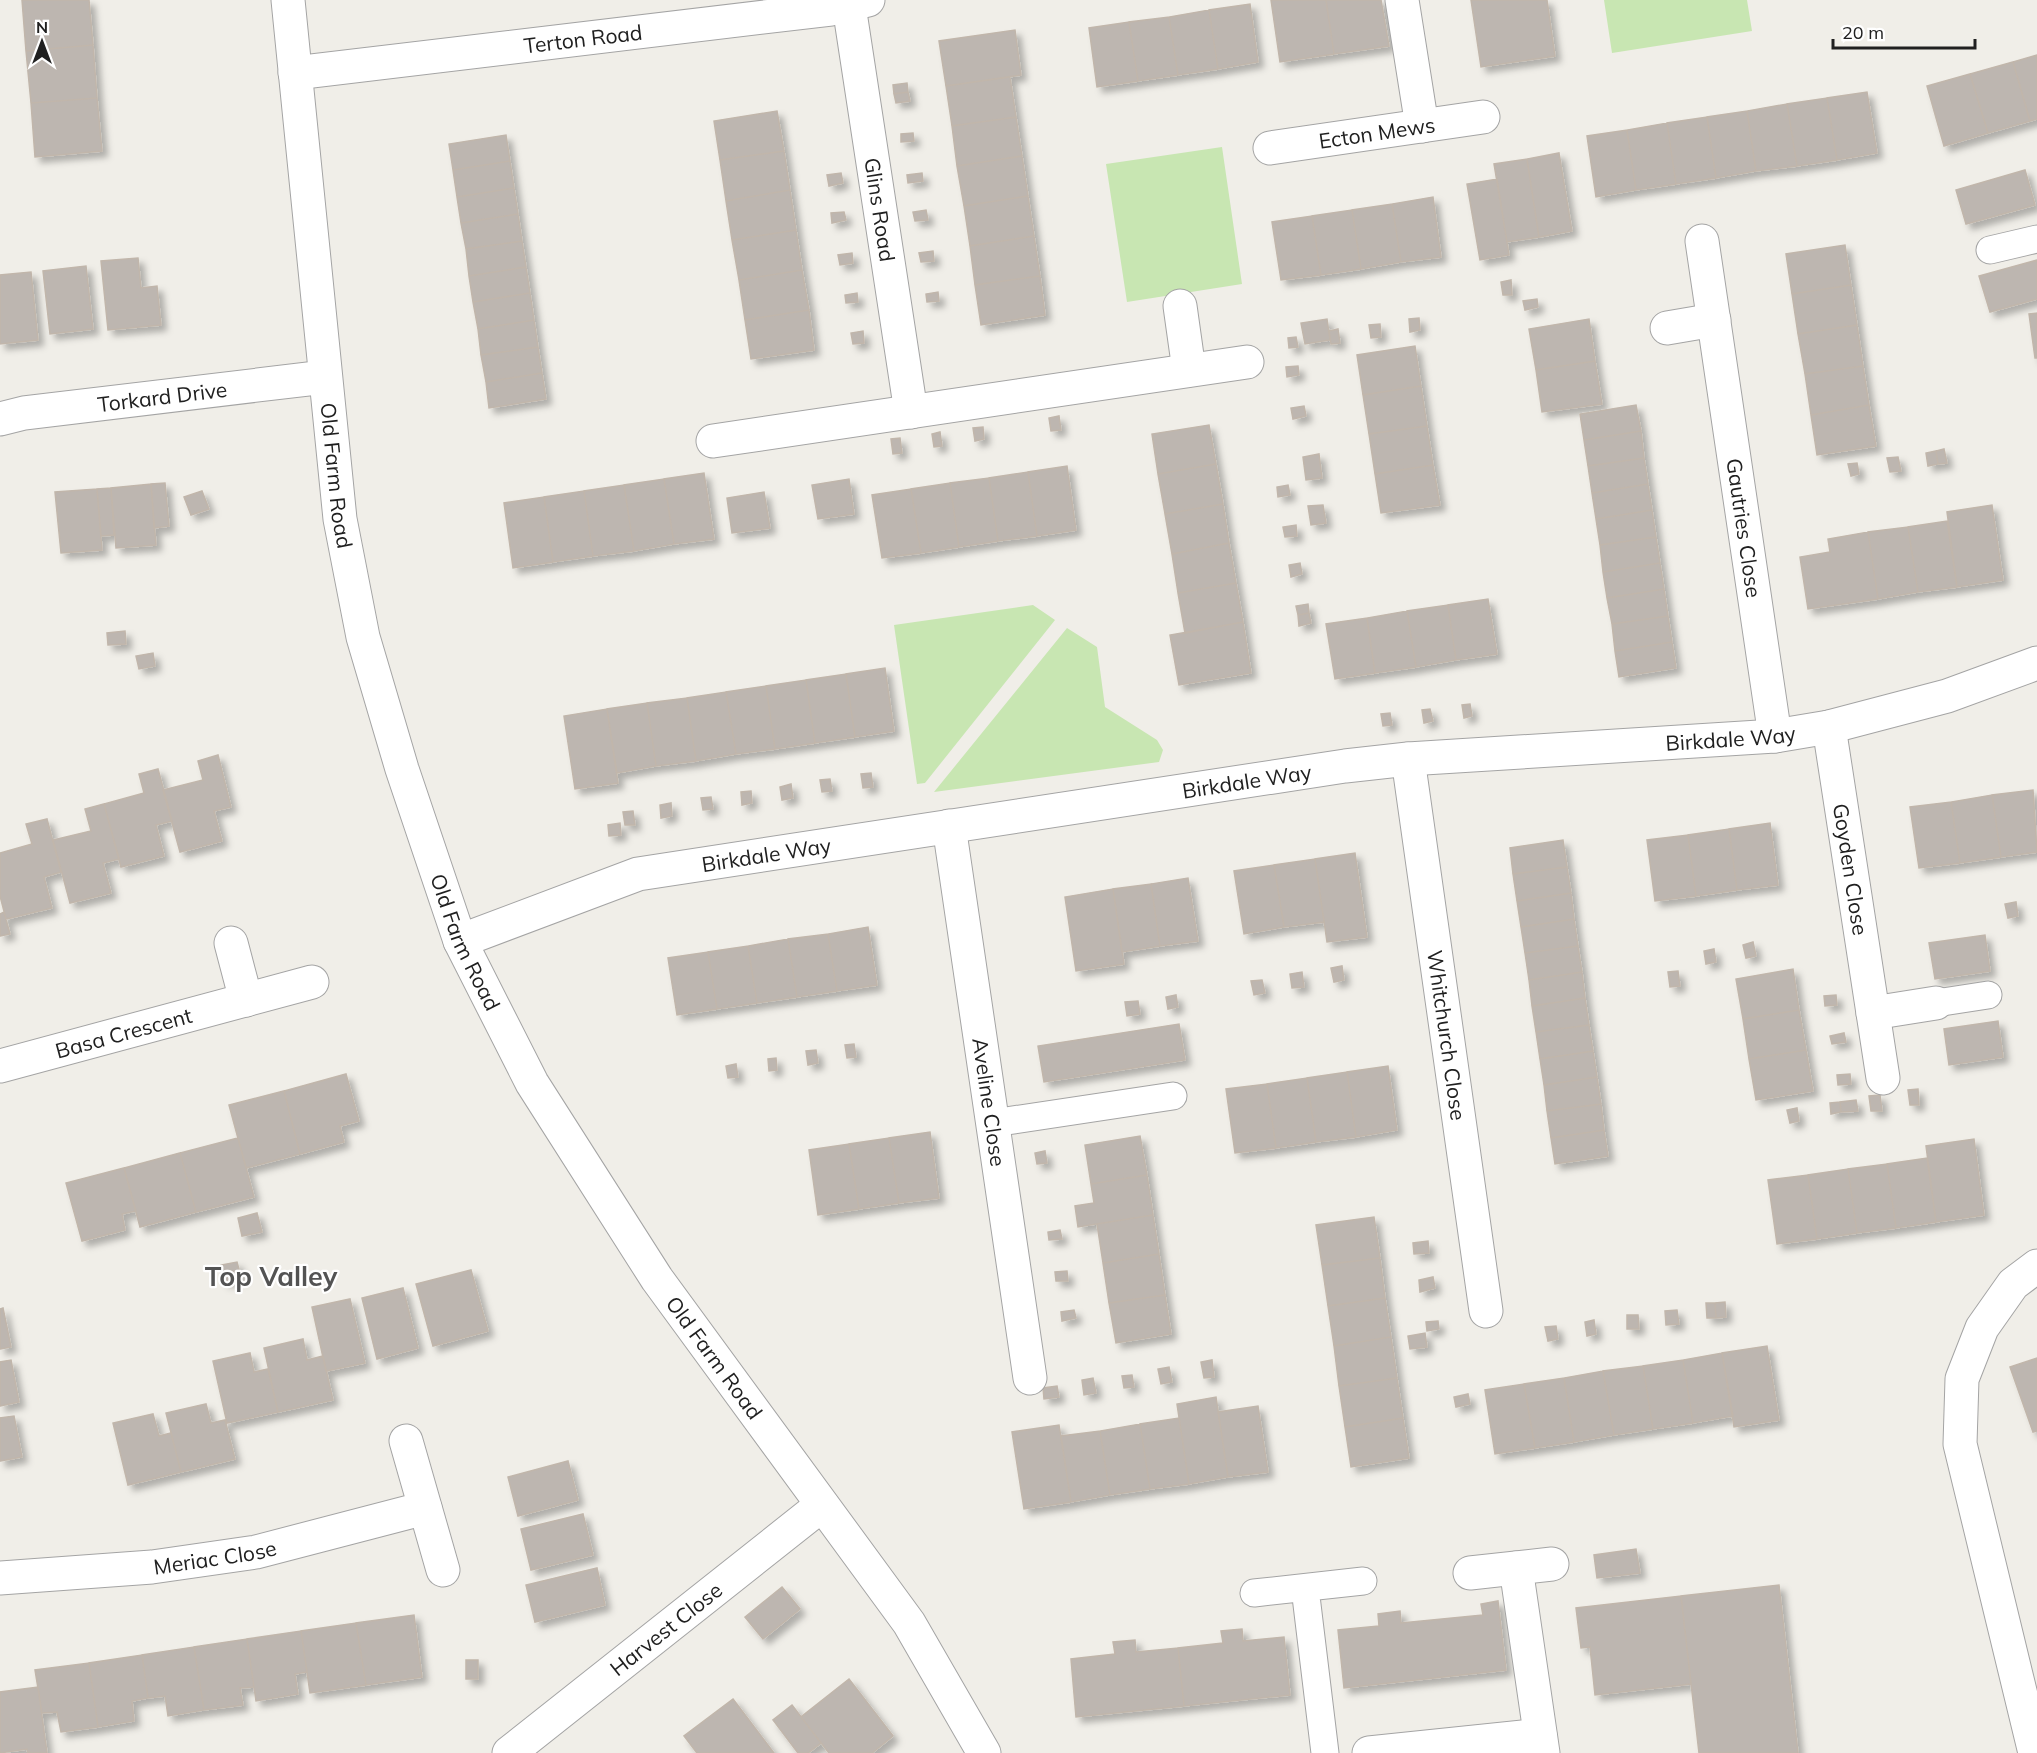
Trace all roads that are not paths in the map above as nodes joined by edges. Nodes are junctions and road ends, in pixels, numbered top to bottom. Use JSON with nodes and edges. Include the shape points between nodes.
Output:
{"nodes":[{"id":1,"x":288,"y":0,"type":"edge"},
{"id":2,"x":1402,"y":0,"type":"edge"},
{"id":3,"x":859,"y":3,"type":"edge"},
{"id":4,"x":296,"y":74,"type":"junction"},
{"id":5,"x":1483,"y":117,"type":"dead end"},
{"id":6,"x":1422,"y":126,"type":"junction"},
{"id":7,"x":1270,"y":148,"type":"dead end"},
{"id":8,"x":2037,"y":239,"type":"edge"},
{"id":9,"x":1702,"y":241,"type":"dead end"},
{"id":10,"x":1990,"y":250,"type":"dead end"},
{"id":11,"x":1180,"y":306,"type":"dead end"},
{"id":12,"x":1713,"y":320,"type":"junction"},
{"id":13,"x":1667,"y":328,"type":"dead end"},
{"id":14,"x":1247,"y":362,"type":"dead end"},
{"id":15,"x":1189,"y":370,"type":"junction"},
{"id":16,"x":325,"y":377,"type":"junction"},
{"id":17,"x":911,"y":412,"type":"junction"},
{"id":18,"x":0,"y":419,"type":"edge"},
{"id":19,"x":713,"y":441,"type":"dead end"},
{"id":20,"x":2037,"y":663,"type":"edge"},
{"id":21,"x":1829,"y":727,"type":"junction"},
{"id":22,"x":1775,"y":736,"type":"junction"},
{"id":23,"x":1408,"y":759,"type":"junction"},
{"id":24,"x":949,"y":826,"type":"junction"},
{"id":25,"x":460,"y":941,"type":"junction"},
{"id":26,"x":231,"y":943,"type":"dead end"},
{"id":27,"x":312,"y":982,"type":"dead end"},
{"id":28,"x":1988,"y":995,"type":"dead end"},
{"id":29,"x":246,"y":1000,"type":"junction"},
{"id":30,"x":1936,"y":1003,"type":"joint"},
{"id":31,"x":1873,"y":1013,"type":"junction"},
{"id":32,"x":0,"y":1066,"type":"edge"},
{"id":33,"x":1883,"y":1078,"type":"dead end"},
{"id":34,"x":1173,"y":1096,"type":"dead end"},
{"id":35,"x":993,"y":1123,"type":"junction"},
{"id":36,"x":2037,"y":1266,"type":"edge"},
{"id":37,"x":1486,"y":1311,"type":"dead end"},
{"id":38,"x":1030,"y":1378,"type":"dead end"},
{"id":39,"x":406,"y":1441,"type":"dead end"},
{"id":40,"x":822,"y":1505,"type":"junction"},
{"id":41,"x":425,"y":1508,"type":"junction"},
{"id":42,"x":1552,"y":1564,"type":"dead end"},
{"id":43,"x":1516,"y":1568,"type":"junction"},
{"id":44,"x":443,"y":1570,"type":"dead end"},
{"id":45,"x":1470,"y":1573,"type":"dead end"},
{"id":46,"x":0,"y":1578,"type":"edge"},
{"id":47,"x":1363,"y":1581,"type":"dead end"},
{"id":48,"x":1305,"y":1588,"type":"junction"},
{"id":49,"x":1254,"y":1593,"type":"dead end"},
{"id":50,"x":1549,"y":1747,"type":"edge"},
{"id":51,"x":2036,"y":1748,"type":"edge"},
{"id":52,"x":509,"y":1753,"type":"edge"},
{"id":53,"x":984,"y":1753,"type":"edge"},
{"id":54,"x":1325,"y":1753,"type":"edge"},
{"id":55,"x":1369,"y":1753,"type":"edge"}],
"edges":[{"from":1,"to":4,"type":"street","name":"Old Farm Road"},
{"from":2,"to":6,"type":"street"},
{"from":3,"to":4,"type":"street","name":"Terton Road"},
{"from":3,"to":17,"type":"street","name":"Glins Road"},
{"from":4,"to":16,"type":"street","name":"Old Farm Road"},
{"from":5,"to":6,"type":"street","name":"Ecton Mews"},
{"from":6,"to":7,"type":"street","name":"Ecton Mews"},
{"from":8,"to":10,"type":"lane"},
{"from":9,"to":12,"type":"street","name":"Gautries Close"},
{"from":11,"to":15,"type":"street"},
{"from":12,"to":13,"type":"street"},
{"from":12,"to":22,"type":"street","name":"Gautries Close"},
{"from":14,"to":15,"type":"street"},
{"from":15,"to":17,"type":"street"},
{"from":16,"to":18,"type":"street","name":"Torkard Drive"},
{"from":16,"to":25,"type":"street","name":"Old Farm Road","via":[[340,519],[363,638]]},
{"from":17,"to":19,"type":"street"},
{"from":20,"to":21,"type":"street","name":"Birkdale Way","via":[[1947,696]]},
{"from":21,"to":22,"type":"street","name":"Birkdale Way"},
{"from":21,"to":31,"type":"street","name":"Goyden Close"},
{"from":22,"to":23,"type":"street","name":"Birkdale Way"},
{"from":23,"to":24,"type":"street","name":"Birkdale Way"},
{"from":23,"to":37,"type":"street","name":"Whitchurch Close"},
{"from":24,"to":25,"type":"street","name":"Birkdale Way","via":[[638,874]]},
{"from":24,"to":35,"type":"street","name":"Aveline Close"},
{"from":25,"to":40,"type":"street","name":"Old Farm Road","via":[[532,1083],[651,1269]]},
{"from":26,"to":29,"type":"street"},
{"from":27,"to":29,"type":"street","name":"Basa Crescent"},
{"from":28,"to":30,"type":"lane"},
{"from":29,"to":32,"type":"street","name":"Basa Crescent"},
{"from":30,"to":31,"type":"street"},
{"from":31,"to":33,"type":"street","name":"Goyden Close"},
{"from":34,"to":35,"type":"lane"},
{"from":35,"to":38,"type":"street","name":"Aveline Close"},
{"from":36,"to":51,"type":"street","via":[[2013,1284],[1982,1328],[1962,1379],[1960,1444]]},
{"from":39,"to":41,"type":"street"},
{"from":40,"to":52,"type":"street","name":"Harvest Close"},
{"from":40,"to":53,"type":"street","name":"Old Farm Road","via":[[909,1623]]},
{"from":41,"to":44,"type":"street"},
{"from":41,"to":46,"type":"street","name":"Meriac Close","via":[[256,1552],[152,1567]]},
{"from":42,"to":43,"type":"street"},
{"from":43,"to":45,"type":"street"},
{"from":43,"to":50,"type":"street"},
{"from":47,"to":48,"type":"lane"},
{"from":48,"to":49,"type":"lane"},
{"from":48,"to":54,"type":"lane"},
{"from":50,"to":55,"type":"street"}]}
